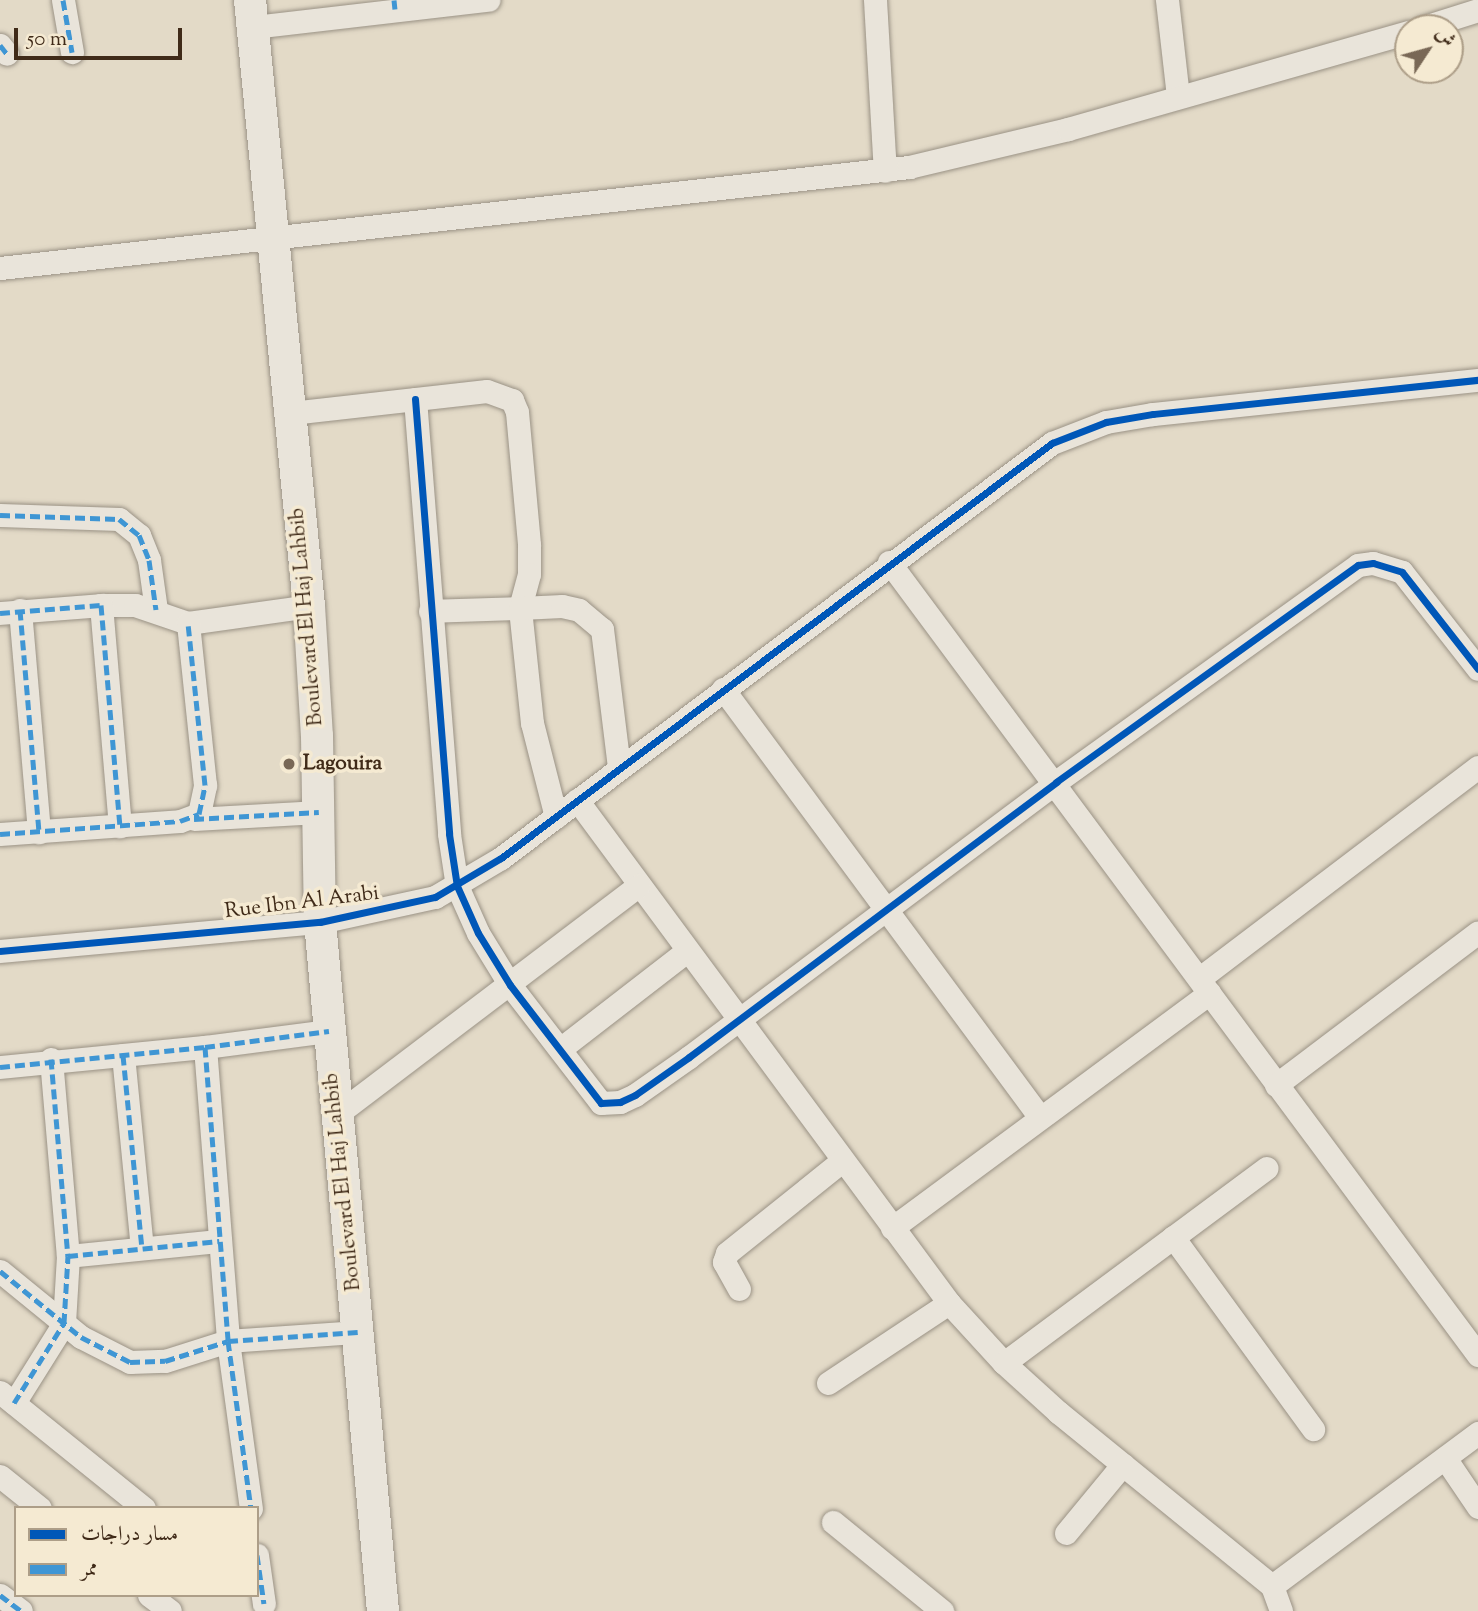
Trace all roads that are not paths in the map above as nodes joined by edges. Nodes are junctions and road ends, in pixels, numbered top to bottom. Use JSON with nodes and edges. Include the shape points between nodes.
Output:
{"nodes":[{"id":1,"x":63,"y":0,"type":"edge"},
{"id":2,"x":488,"y":0,"type":"edge"},
{"id":3,"x":876,"y":0,"type":"edge"},
{"id":4,"x":1167,"y":0,"type":"edge"},
{"id":5,"x":395,"y":5,"type":"edge"},
{"id":6,"x":252,"y":13,"type":"edge"},
{"id":7,"x":1394,"y":36,"type":"edge"},
{"id":8,"x":72,"y":52,"type":"dead end"},
{"id":9,"x":1178,"y":96,"type":"junction"},
{"id":10,"x":885,"y":171,"type":"junction"},
{"id":11,"x":274,"y":240,"type":"junction"},
{"id":12,"x":0,"y":268,"type":"edge"},
{"id":13,"x":1478,"y":380,"type":"edge"},
{"id":14,"x":415,"y":399,"type":"junction"},
{"id":15,"x":291,"y":413,"type":"junction"},
{"id":16,"x":0,"y":515,"type":"edge"},
{"id":17,"x":889,"y":562,"type":"junction"},
{"id":18,"x":102,"y":605,"type":"junction"},
{"id":19,"x":309,"y":606,"type":"junction"},
{"id":20,"x":520,"y":608,"type":"junction"},
{"id":21,"x":156,"y":610,"type":"junction"},
{"id":22,"x":430,"y":611,"type":"junction"},
{"id":23,"x":10,"y":612,"type":"edge"},
{"id":24,"x":188,"y":623,"type":"junction"},
{"id":25,"x":1478,"y":669,"type":"edge"},
{"id":26,"x":723,"y":689,"type":"junction"},
{"id":27,"x":1478,"y":767,"type":"edge"},
{"id":28,"x":619,"y":768,"type":"junction"},
{"id":29,"x":1056,"y":782,"type":"junction"},
{"id":30,"x":577,"y":800,"type":"junction"},
{"id":31,"x":319,"y":813,"type":"junction"},
{"id":32,"x":556,"y":817,"type":"junction"},
{"id":33,"x":194,"y":819,"type":"junction"},
{"id":34,"x":120,"y":827,"type":"junction"},
{"id":35,"x":39,"y":832,"type":"junction"},
{"id":36,"x":0,"y":834,"type":"edge"},
{"id":37,"x":639,"y":885,"type":"junction"},
{"id":38,"x":457,"y":886,"type":"junction"},
{"id":39,"x":885,"y":908,"type":"junction"},
{"id":40,"x":320,"y":922,"type":"junction"},
{"id":41,"x":1478,"y":932,"type":"edge"},
{"id":42,"x":0,"y":951,"type":"edge"},
{"id":43,"x":687,"y":951,"type":"junction"},
{"id":44,"x":510,"y":985,"type":"junction"},
{"id":45,"x":1205,"y":985,"type":"junction"},
{"id":46,"x":739,"y":1021,"type":"junction"},
{"id":47,"x":329,"y":1031,"type":"junction"},
{"id":48,"x":205,"y":1047,"type":"junction"},
{"id":49,"x":560,"y":1049,"type":"junction"},
{"id":50,"x":123,"y":1055,"type":"junction"},
{"id":51,"x":51,"y":1059,"type":"junction"},
{"id":52,"x":0,"y":1067,"type":"edge"},
{"id":53,"x":1276,"y":1085,"type":"junction"},
{"id":54,"x":336,"y":1115,"type":"junction"},
{"id":55,"x":1038,"y":1116,"type":"junction"},
{"id":56,"x":842,"y":1161,"type":"junction"},
{"id":57,"x":1267,"y":1168,"type":"dead end"},
{"id":58,"x":892,"y":1228,"type":"junction"},
{"id":59,"x":1173,"y":1237,"type":"junction"},
{"id":60,"x":219,"y":1241,"type":"junction"},
{"id":61,"x":142,"y":1248,"type":"junction"},
{"id":62,"x":68,"y":1256,"type":"junction"},
{"id":63,"x":0,"y":1270,"type":"edge"},
{"id":64,"x":739,"y":1289,"type":"dead end"},
{"id":65,"x":949,"y":1303,"type":"junction"},
{"id":66,"x":64,"y":1323,"type":"junction"},
{"id":67,"x":358,"y":1332,"type":"junction"},
{"id":68,"x":228,"y":1341,"type":"junction"},
{"id":69,"x":1478,"y":1354,"type":"edge"},
{"id":70,"x":1004,"y":1363,"type":"junction"},
{"id":71,"x":828,"y":1383,"type":"dead end"},
{"id":72,"x":7,"y":1398,"type":"edge"},
{"id":73,"x":1313,"y":1429,"type":"dead end"},
{"id":74,"x":1478,"y":1433,"type":"edge"},
{"id":75,"x":1445,"y":1458,"type":"junction"},
{"id":76,"x":1123,"y":1464,"type":"junction"},
{"id":77,"x":0,"y":1476,"type":"edge"},
{"id":78,"x":38,"y":1506,"type":"edge"},
{"id":79,"x":142,"y":1506,"type":"edge"},
{"id":80,"x":251,"y":1506,"type":"edge"},
{"id":81,"x":1478,"y":1507,"type":"edge"},
{"id":82,"x":833,"y":1522,"type":"dead end"},
{"id":83,"x":1066,"y":1533,"type":"dead end"},
{"id":84,"x":259,"y":1571,"type":"edge"},
{"id":85,"x":1272,"y":1586,"type":"junction"},
{"id":86,"x":0,"y":1595,"type":"edge"},
{"id":87,"x":152,"y":1597,"type":"edge"},
{"id":88,"x":263,"y":1604,"type":"edge"},
{"id":89,"x":21,"y":1611,"type":"edge"},
{"id":90,"x":170,"y":1611,"type":"edge"},
{"id":91,"x":383,"y":1611,"type":"edge"},
{"id":92,"x":942,"y":1611,"type":"edge"},
{"id":93,"x":1280,"y":1611,"type":"edge"}],
"edges":[{"from":1,"to":8,"type":"street"},
{"from":2,"to":5,"type":"street"},
{"from":3,"to":10,"type":"street"},
{"from":4,"to":9,"type":"street"},
{"from":5,"to":6,"type":"street"},
{"from":6,"to":11,"type":"street","name":"Boulevard El Haj Lahbib"},
{"from":7,"to":9,"type":"street"},
{"from":9,"to":10,"type":"street","via":[[1068,129]]},
{"from":10,"to":11,"type":"street"},
{"from":11,"to":12,"type":"street"},
{"from":11,"to":15,"type":"street","name":"Boulevard El Haj Lahbib"},
{"from":13,"to":17,"type":"street","name":"Rue Ibn Al Arabi","via":[[1227,404],[1106,422],[1052,443]]},
{"from":14,"to":15,"type":"street"},
{"from":14,"to":20,"type":"street","via":[[487,391],[512,400],[517,412],[529,545],[529,574]]},
{"from":14,"to":22,"type":"street"},
{"from":15,"to":19,"type":"street","name":"Boulevard El Haj Lahbib"},
{"from":16,"to":21,"type":"street","via":[[119,519],[139,535],[149,560]]},
{"from":17,"to":26,"type":"street","name":"Rue Ibn Al Arabi"},
{"from":17,"to":29,"type":"street"},
{"from":18,"to":21,"type":"street"},
{"from":18,"to":23,"type":"street"},
{"from":18,"to":34,"type":"street"},
{"from":19,"to":24,"type":"street"},
{"from":19,"to":31,"type":"street","name":"Boulevard El Haj Lahbib"},
{"from":20,"to":22,"type":"street"},
{"from":20,"to":28,"type":"street","via":[[579,610],[602,629]]},
{"from":20,"to":32,"type":"street","via":[[532,723]]},
{"from":21,"to":24,"type":"street"},
{"from":22,"to":38,"type":"street"},
{"from":23,"to":35,"type":"street"},
{"from":24,"to":33,"type":"street","via":[[205,785],[202,807]]},
{"from":25,"to":29,"type":"street","via":[[1402,572],[1373,563],[1358,565]]},
{"from":26,"to":28,"type":"street","name":"Rue Ibn Al Arabi"},
{"from":26,"to":39,"type":"street"},
{"from":27,"to":45,"type":"street"},
{"from":28,"to":30,"type":"street","name":"Rue Ibn Al Arabi"},
{"from":29,"to":39,"type":"street"},
{"from":29,"to":45,"type":"street"},
{"from":30,"to":32,"type":"street","name":"Rue Ibn Al Arabi"},
{"from":30,"to":37,"type":"street"},
{"from":31,"to":33,"type":"street"},
{"from":31,"to":40,"type":"street","name":"Boulevard El Haj Lahbib"},
{"from":32,"to":38,"type":"street","name":"Rue Ibn Al Arabi"},
{"from":33,"to":34,"type":"street"},
{"from":34,"to":35,"type":"street"},
{"from":35,"to":36,"type":"street"},
{"from":37,"to":43,"type":"street"},
{"from":37,"to":44,"type":"street"},
{"from":38,"to":40,"type":"street","name":"Rue Ibn Al Arabi","via":[[415,904]]},
{"from":38,"to":44,"type":"street","via":[[478,933]]},
{"from":39,"to":46,"type":"street"},
{"from":39,"to":55,"type":"street"},
{"from":40,"to":42,"type":"street","name":"Rue Ibn Al Arabi"},
{"from":40,"to":47,"type":"street","name":"Boulevard El Haj Lahbib"},
{"from":41,"to":53,"type":"street"},
{"from":43,"to":46,"type":"street"},
{"from":43,"to":49,"type":"street"},
{"from":44,"to":49,"type":"street"},
{"from":44,"to":54,"type":"street"},
{"from":45,"to":53,"type":"street"},
{"from":45,"to":55,"type":"street"},
{"from":46,"to":49,"type":"street","via":[[620,1102],[596,1099]]},
{"from":46,"to":56,"type":"street"},
{"from":47,"to":48,"type":"street"},
{"from":47,"to":54,"type":"street","name":"Boulevard El Haj Lahbib"},
{"from":48,"to":50,"type":"street"},
{"from":48,"to":60,"type":"street"},
{"from":50,"to":51,"type":"street"},
{"from":50,"to":61,"type":"street"},
{"from":51,"to":52,"type":"street"},
{"from":51,"to":62,"type":"street"},
{"from":53,"to":69,"type":"street"},
{"from":54,"to":67,"type":"street","name":"Boulevard El Haj Lahbib"},
{"from":55,"to":58,"type":"street"},
{"from":56,"to":58,"type":"street"},
{"from":56,"to":64,"type":"street","via":[[727,1253],[724,1262]]},
{"from":57,"to":59,"type":"street"},
{"from":58,"to":65,"type":"street"},
{"from":59,"to":70,"type":"street"},
{"from":59,"to":73,"type":"street"},
{"from":60,"to":61,"type":"street"},
{"from":60,"to":68,"type":"street"},
{"from":61,"to":62,"type":"street"},
{"from":62,"to":66,"type":"street"},
{"from":63,"to":66,"type":"street"},
{"from":65,"to":70,"type":"street"},
{"from":65,"to":71,"type":"street"},
{"from":66,"to":68,"type":"street","via":[[130,1362],[165,1361]]},
{"from":66,"to":72,"type":"street"},
{"from":67,"to":68,"type":"street"},
{"from":67,"to":91,"type":"street","name":"Boulevard El Haj Lahbib"},
{"from":68,"to":80,"type":"street"},
{"from":70,"to":76,"type":"street"},
{"from":72,"to":79,"type":"street"},
{"from":74,"to":75,"type":"street"},
{"from":75,"to":81,"type":"street"},
{"from":75,"to":85,"type":"street"},
{"from":76,"to":83,"type":"street"},
{"from":76,"to":85,"type":"street"},
{"from":77,"to":78,"type":"street"},
{"from":82,"to":92,"type":"street"},
{"from":84,"to":88,"type":"street"},
{"from":85,"to":93,"type":"street"},
{"from":86,"to":89,"type":"street"},
{"from":87,"to":90,"type":"street"}]}
